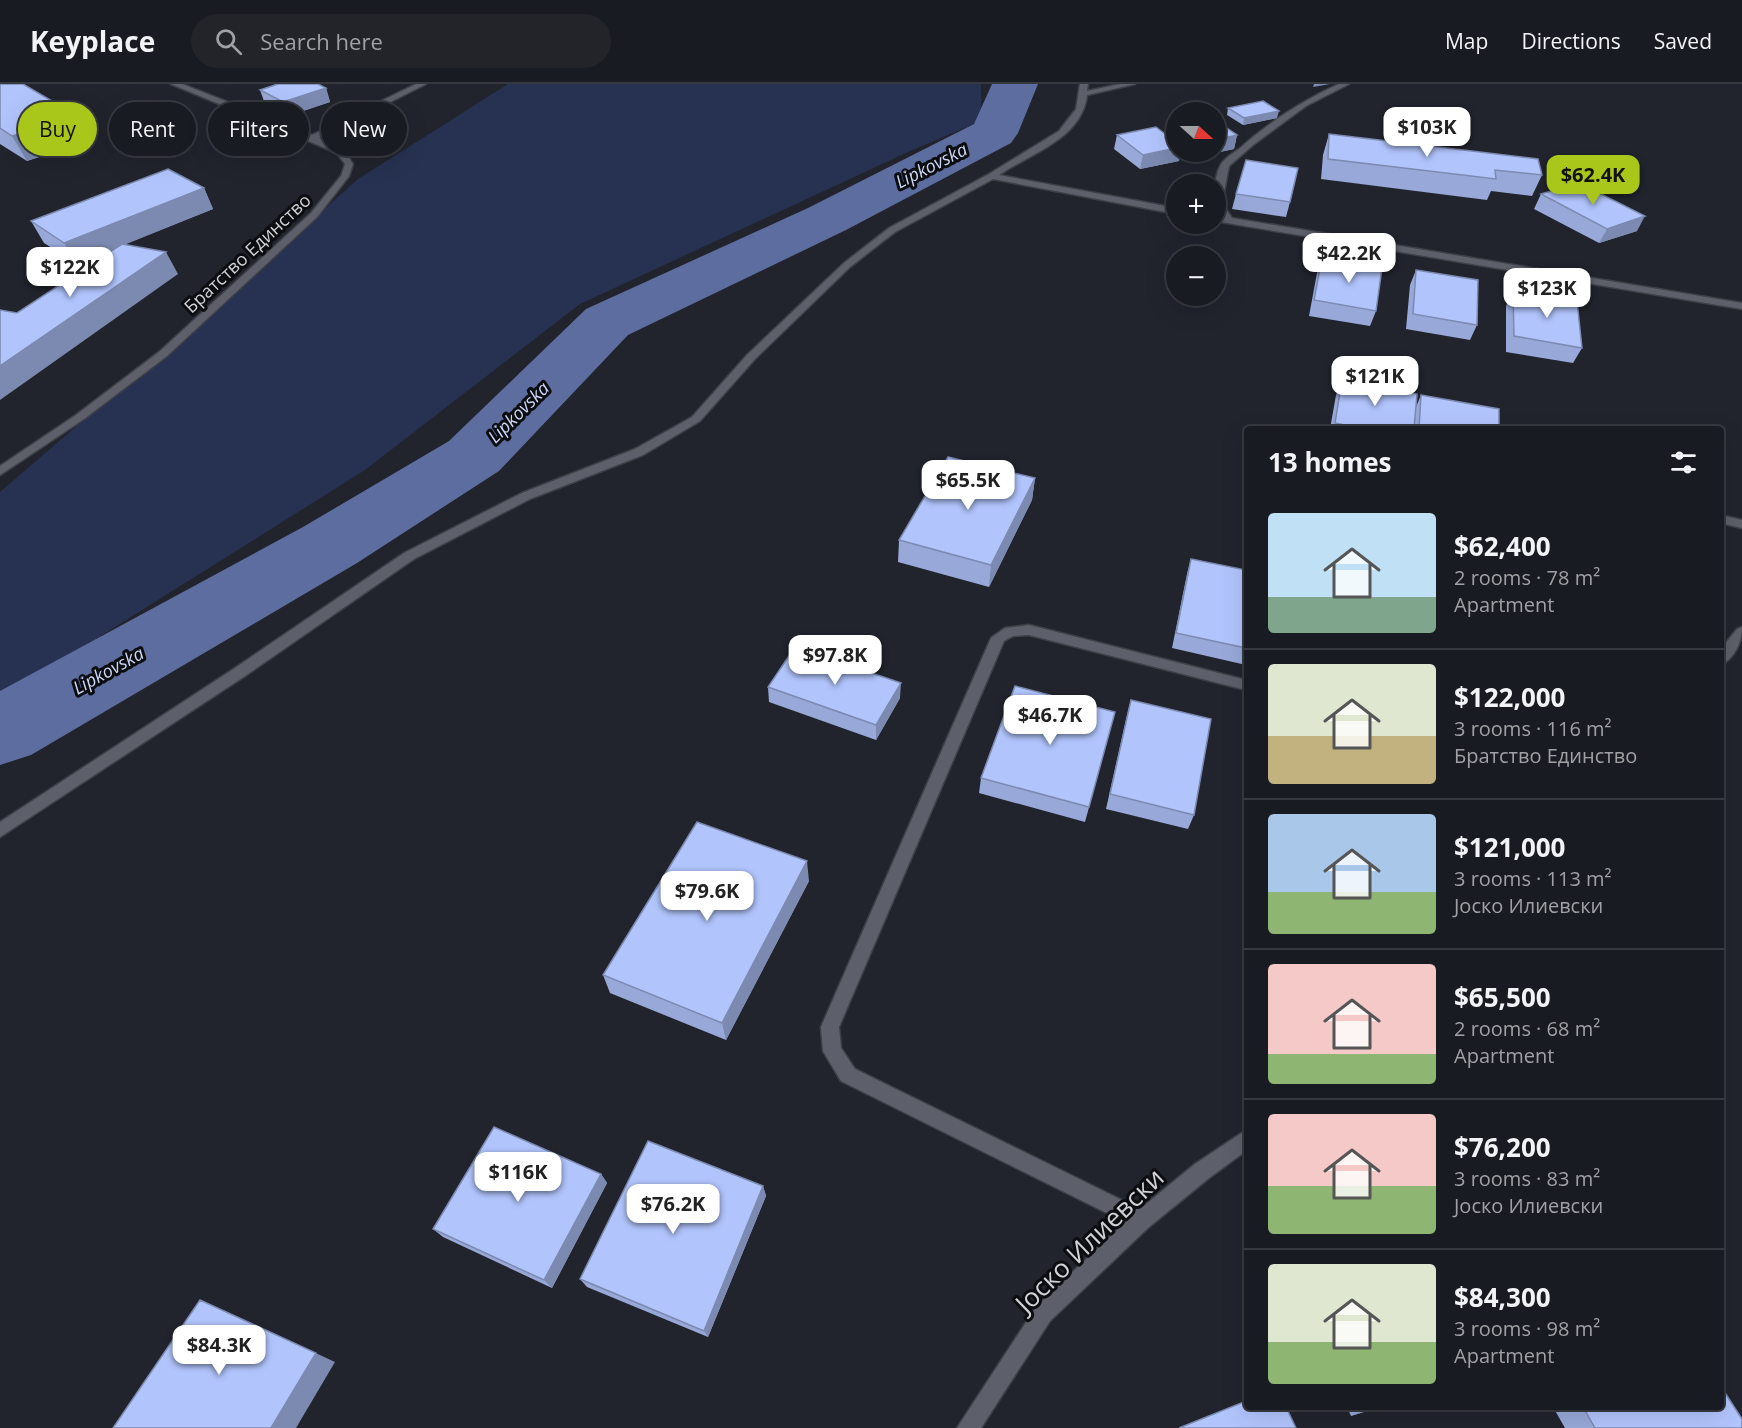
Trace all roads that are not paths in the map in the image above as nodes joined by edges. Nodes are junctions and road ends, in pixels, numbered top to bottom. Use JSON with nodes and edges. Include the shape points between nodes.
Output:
{"nodes":[{"id":1,"x":175,"y":84,"type":"edge"},
{"id":2,"x":422,"y":84,"type":"edge"},
{"id":3,"x":1131,"y":84,"type":"edge"},
{"id":4,"x":1345,"y":84,"type":"edge"},
{"id":5,"x":1083,"y":89,"type":"edge"},
{"id":6,"x":312,"y":138,"type":"junction"},
{"id":7,"x":992,"y":176,"type":"junction"},
{"id":8,"x":1166,"y":209,"type":"edge"},
{"id":9,"x":1226,"y":220,"type":"edge"},
{"id":10,"x":1229,"y":220,"type":"junction"},
{"id":11,"x":1742,"y":306,"type":"edge"},
{"id":12,"x":0,"y":471,"type":"edge"},
{"id":13,"x":1724,"y":520,"type":"edge"},
{"id":14,"x":1742,"y":524,"type":"edge"},
{"id":15,"x":1742,"y":632,"type":"edge"},
{"id":16,"x":1724,"y":655,"type":"edge"},
{"id":17,"x":1244,"y":684,"type":"edge"},
{"id":18,"x":0,"y":830,"type":"edge"},
{"id":19,"x":1244,"y":1141,"type":"edge"},
{"id":20,"x":1142,"y":1220,"type":"junction"},
{"id":21,"x":968,"y":1428,"type":"edge"}],
"edges":[{"from":1,"to":6,"type":"street","name":"Братство Единство"},
{"from":2,"to":6,"type":"street"},
{"from":3,"to":5,"type":"street"},
{"from":4,"to":10,"type":"street","via":[[1303,104],[1225,165],[1217,203]]},
{"from":5,"to":7,"type":"street","via":[[1080,111],[1065,130]]},
{"from":6,"to":12,"type":"street","name":"Братство Единство","via":[[340,152],[349,164],[345,176],[314,215],[163,354]]},
{"from":7,"to":8,"type":"street"},
{"from":7,"to":18,"type":"street","via":[[892,230],[847,265],[751,357],[696,419],[639,452],[526,496],[409,556]]},
{"from":9,"to":10,"type":"street"},
{"from":10,"to":11,"type":"street"},
{"from":13,"to":14,"type":"street"},
{"from":15,"to":16,"type":"street"},
{"from":17,"to":20,"type":"street","via":[[1029,630],[1010,631],[998,638],[830,1026],[832,1051],[849,1075]]},
{"from":19,"to":20,"type":"street","name":"Јоско Илиевски"},
{"from":20,"to":21,"type":"street","name":"Јоско Илиевски","via":[[1043,1314]]}]}
